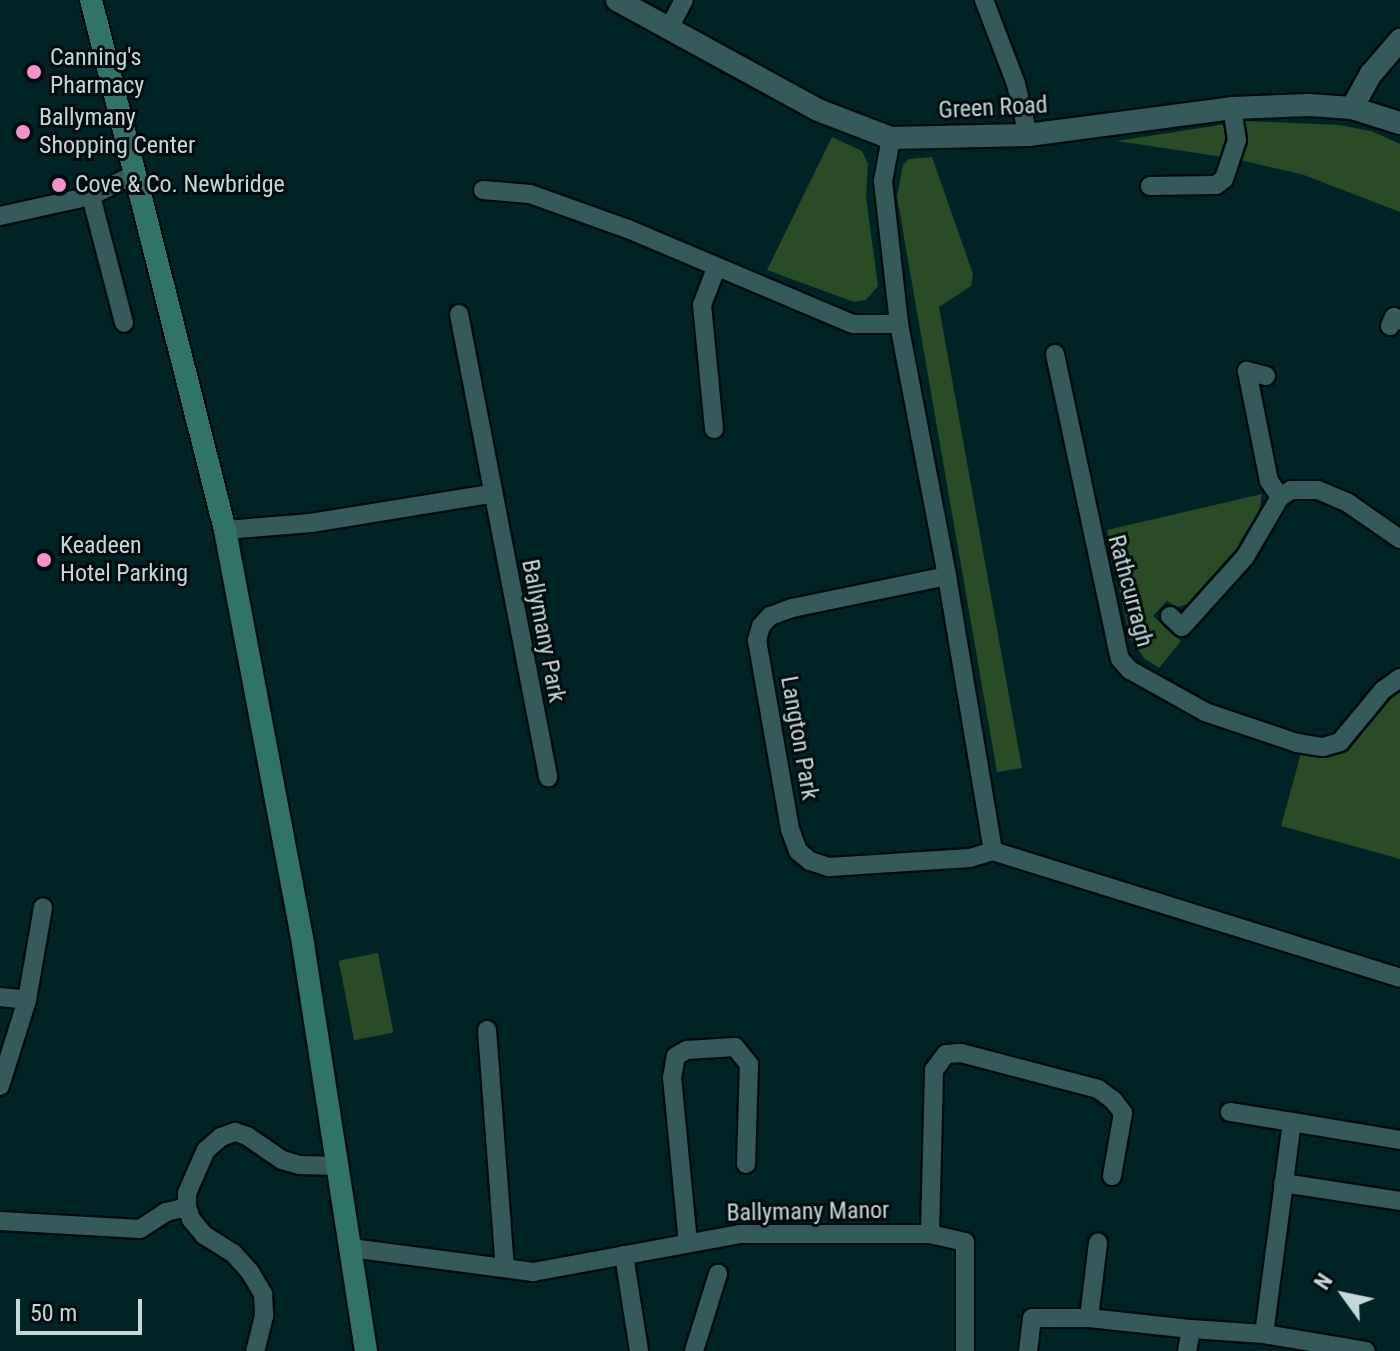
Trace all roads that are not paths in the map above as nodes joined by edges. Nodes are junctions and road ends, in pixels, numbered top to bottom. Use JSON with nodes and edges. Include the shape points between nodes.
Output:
{"nodes":[{"id":1,"x":91,"y":0,"type":"edge"},
{"id":2,"x":617,"y":0,"type":"edge"},
{"id":3,"x":684,"y":0,"type":"edge"},
{"id":4,"x":984,"y":0,"type":"edge"},
{"id":5,"x":669,"y":28,"type":"junction"},
{"id":6,"x":1400,"y":40,"type":"edge"},
{"id":7,"x":1232,"y":108,"type":"junction"},
{"id":8,"x":1352,"y":108,"type":"junction"},
{"id":9,"x":1400,"y":123,"type":"edge"},
{"id":10,"x":1028,"y":135,"type":"junction"},
{"id":11,"x":891,"y":138,"type":"junction"},
{"id":12,"x":135,"y":174,"type":"junction"},
{"id":13,"x":1150,"y":186,"type":"dead end"},
{"id":14,"x":483,"y":190,"type":"dead end"},
{"id":15,"x":91,"y":196,"type":"junction"},
{"id":16,"x":0,"y":216,"type":"edge"},
{"id":17,"x":716,"y":269,"type":"junction"},
{"id":18,"x":459,"y":314,"type":"dead end"},
{"id":19,"x":124,"y":323,"type":"dead end"},
{"id":20,"x":899,"y":324,"type":"junction"},
{"id":21,"x":1055,"y":354,"type":"dead end"},
{"id":22,"x":1266,"y":376,"type":"dead end"},
{"id":23,"x":714,"y":429,"type":"dead end"},
{"id":24,"x":491,"y":494,"type":"junction"},
{"id":25,"x":1280,"y":497,"type":"junction"},
{"id":26,"x":225,"y":530,"type":"junction"},
{"id":27,"x":1400,"y":539,"type":"edge"},
{"id":28,"x":947,"y":576,"type":"junction"},
{"id":29,"x":1170,"y":616,"type":"dead end"},
{"id":30,"x":1400,"y":678,"type":"edge"},
{"id":31,"x":548,"y":778,"type":"dead end"},
{"id":32,"x":993,"y":851,"type":"junction"},
{"id":33,"x":43,"y":907,"type":"dead end"},
{"id":34,"x":1400,"y":978,"type":"edge"},
{"id":35,"x":0,"y":997,"type":"edge"},
{"id":36,"x":27,"y":1000,"type":"junction"},
{"id":37,"x":487,"y":1030,"type":"dead end"},
{"id":38,"x":3,"y":1066,"type":"edge"},
{"id":39,"x":0,"y":1086,"type":"edge"},
{"id":40,"x":1230,"y":1112,"type":"dead end"},
{"id":41,"x":1292,"y":1122,"type":"junction"},
{"id":42,"x":1400,"y":1140,"type":"edge"},
{"id":43,"x":746,"y":1164,"type":"dead end"},
{"id":44,"x":339,"y":1166,"type":"junction"},
{"id":45,"x":1112,"y":1176,"type":"dead end"},
{"id":46,"x":1283,"y":1183,"type":"junction"},
{"id":47,"x":1400,"y":1201,"type":"edge"},
{"id":48,"x":187,"y":1207,"type":"junction"},
{"id":49,"x":0,"y":1221,"type":"edge"},
{"id":50,"x":930,"y":1234,"type":"junction"},
{"id":51,"x":688,"y":1243,"type":"junction"},
{"id":52,"x":1098,"y":1243,"type":"dead end"},
{"id":53,"x":351,"y":1248,"type":"junction"},
{"id":54,"x":624,"y":1255,"type":"junction"},
{"id":55,"x":505,"y":1267,"type":"junction"},
{"id":56,"x":718,"y":1274,"type":"dead end"},
{"id":57,"x":1089,"y":1318,"type":"junction"},
{"id":58,"x":1191,"y":1329,"type":"junction"},
{"id":59,"x":1264,"y":1334,"type":"junction"},
{"id":60,"x":255,"y":1351,"type":"edge"},
{"id":61,"x":366,"y":1351,"type":"edge"},
{"id":62,"x":639,"y":1351,"type":"edge"},
{"id":63,"x":694,"y":1351,"type":"edge"},
{"id":64,"x":965,"y":1351,"type":"edge"},
{"id":65,"x":1028,"y":1351,"type":"edge"},
{"id":66,"x":1187,"y":1351,"type":"edge"},
{"id":67,"x":1366,"y":1351,"type":"edge"}],
"edges":[{"from":1,"to":12,"type":"main road"},
{"from":2,"to":5,"type":"street","name":"Green Road"},
{"from":3,"to":5,"type":"street"},
{"from":4,"to":10,"type":"street","via":[[1016,84]]},
{"from":5,"to":11,"type":"street","name":"Green Road","via":[[818,110]]},
{"from":6,"to":8,"type":"street","via":[[1371,74]]},
{"from":7,"to":8,"type":"street","name":"Green Road"},
{"from":7,"to":10,"type":"street","name":"Green Road"},
{"from":7,"to":13,"type":"street","via":[[1237,140],[1224,179],[1216,185]]},
{"from":8,"to":9,"type":"street","name":"Green Road"},
{"from":10,"to":11,"type":"street","name":"Green Road"},
{"from":11,"to":20,"type":"street","via":[[883,181]]},
{"from":12,"to":15,"type":"street"},
{"from":12,"to":26,"type":"main road"},
{"from":14,"to":17,"type":"street","via":[[530,194],[628,229]]},
{"from":15,"to":16,"type":"street"},
{"from":15,"to":19,"type":"street"},
{"from":17,"to":20,"type":"street","via":[[853,324]]},
{"from":17,"to":23,"type":"street","via":[[702,305]]},
{"from":18,"to":24,"type":"street","name":"Ballymany Park"},
{"from":20,"to":28,"type":"street"},
{"from":21,"to":30,"type":"street","name":"Rathcurragh","via":[[1120,659],[1130,670],[1205,712],[1323,747],[1340,742],[1383,690]]},
{"from":22,"to":25,"type":"street","via":[[1247,371],[1269,481]]},
{"from":24,"to":26,"type":"street","via":[[311,523]]},
{"from":24,"to":31,"type":"street","name":"Ballymany Park"},
{"from":25,"to":27,"type":"street","via":[[1291,490],[1318,490],[1348,503]]},
{"from":25,"to":29,"type":"street","name":"Rathcurragh","via":[[1224,583],[1182,627]]},
{"from":26,"to":44,"type":"main road"},
{"from":28,"to":32,"type":"street"},
{"from":28,"to":32,"type":"street","name":"Langton Park","via":[[792,608],[770,616],[757,640],[798,851],[829,867],[970,858]]},
{"from":32,"to":34,"type":"street","name":"Langton Park"},
{"from":33,"to":36,"type":"street"},
{"from":35,"to":36,"type":"street"},
{"from":36,"to":38,"type":"street"},
{"from":37,"to":55,"type":"street"},
{"from":38,"to":39,"type":"street"},
{"from":40,"to":41,"type":"street"},
{"from":41,"to":42,"type":"street"},
{"from":41,"to":46,"type":"street"},
{"from":43,"to":51,"type":"street","name":"Ballymany Manor","via":[[749,1064],[735,1047],[687,1050],[676,1056],[672,1078]]},
{"from":44,"to":48,"type":"street","via":[[282,1160],[235,1132],[206,1150],[187,1193]]},
{"from":44,"to":53,"type":"main road"},
{"from":45,"to":50,"type":"street","via":[[1123,1113],[1113,1100],[1098,1089],[961,1053],[946,1054],[934,1070]]},
{"from":46,"to":47,"type":"street"},
{"from":46,"to":59,"type":"street"},
{"from":48,"to":49,"type":"street","via":[[166,1212],[140,1229]]},
{"from":48,"to":60,"type":"street","via":[[204,1235],[233,1253],[263,1294],[264,1316]]},
{"from":50,"to":51,"type":"street","name":"Ballymany Manor","via":[[740,1234]]},
{"from":50,"to":64,"type":"street","name":"Ballymany Manor","via":[[965,1242]]},
{"from":51,"to":54,"type":"street","name":"Ballymany Manor"},
{"from":52,"to":57,"type":"street"},
{"from":53,"to":55,"type":"street","name":"Ballymany Manor"},
{"from":53,"to":61,"type":"main road"},
{"from":54,"to":55,"type":"street","name":"Ballymany Manor","via":[[533,1272]]},
{"from":54,"to":62,"type":"street"},
{"from":56,"to":63,"type":"street"},
{"from":57,"to":58,"type":"street"},
{"from":57,"to":65,"type":"street","via":[[1032,1318]]},
{"from":58,"to":59,"type":"street"},
{"from":58,"to":66,"type":"street"},
{"from":59,"to":67,"type":"street"}]}
